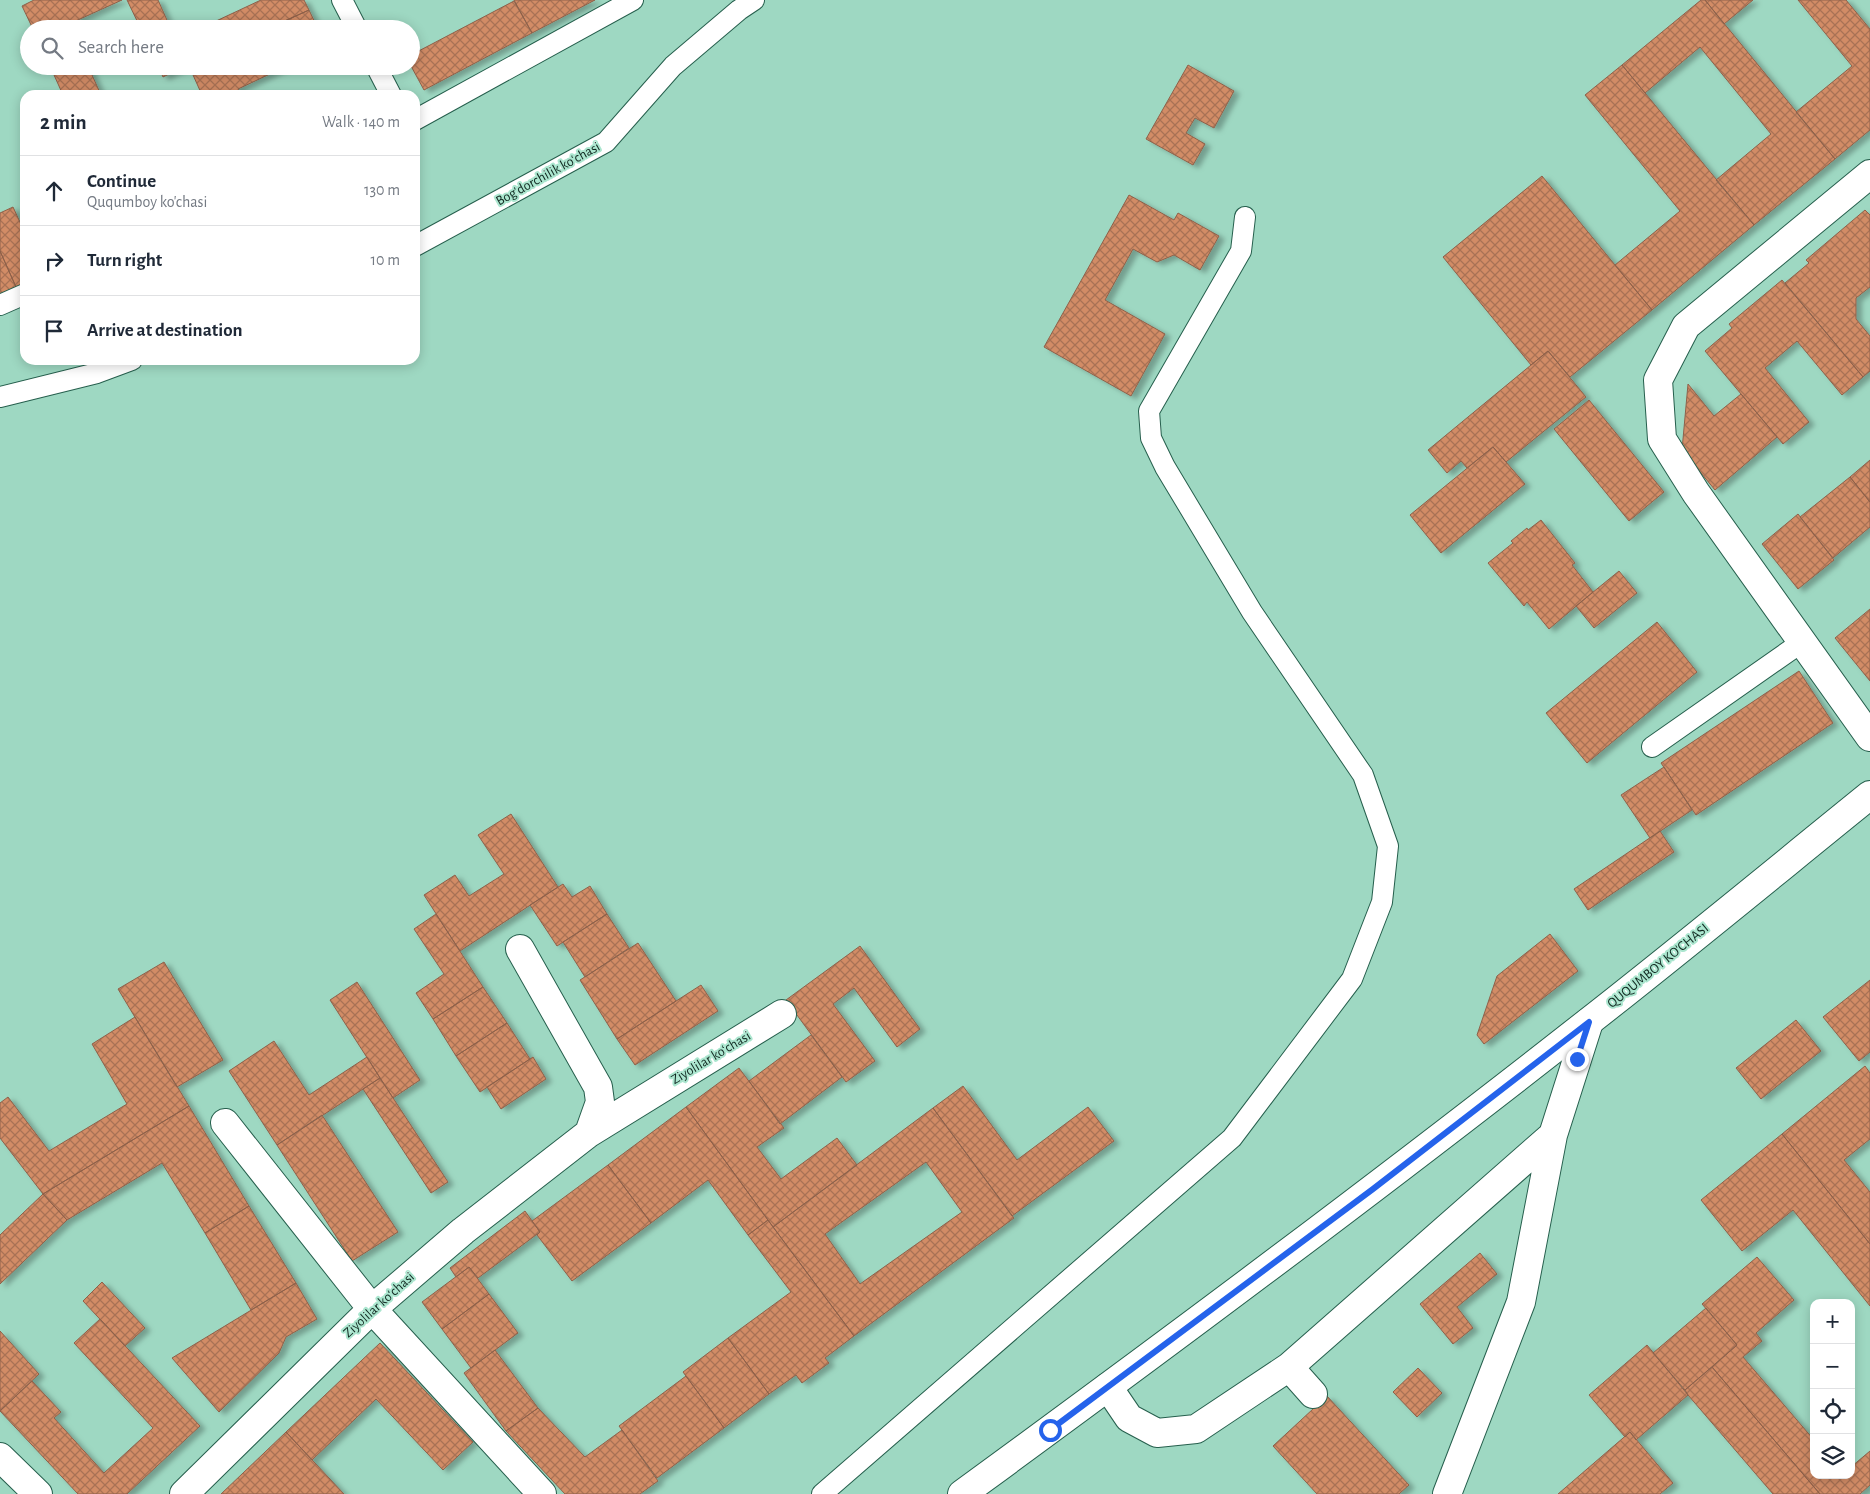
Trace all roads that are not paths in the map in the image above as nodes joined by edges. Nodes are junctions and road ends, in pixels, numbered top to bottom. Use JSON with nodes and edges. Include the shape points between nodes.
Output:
{"nodes":[{"id":1,"x":342,"y":0,"type":"edge"},
{"id":2,"x":633,"y":0,"type":"edge"},
{"id":3,"x":754,"y":0,"type":"edge"},
{"id":4,"x":352,"y":20,"type":"edge"},
{"id":5,"x":381,"y":75,"type":"edge"},
{"id":6,"x":388,"y":90,"type":"edge"},
{"id":7,"x":420,"y":117,"type":"edge"},
{"id":8,"x":1870,"y":174,"type":"edge"},
{"id":9,"x":1245,"y":216,"type":"dead end"},
{"id":10,"x":420,"y":243,"type":"edge"},
{"id":11,"x":20,"y":296,"type":"edge"},
{"id":12,"x":0,"y":305,"type":"edge"},
{"id":13,"x":119,"y":365,"type":"edge"},
{"id":14,"x":0,"y":397,"type":"edge"},
{"id":15,"x":1802,"y":642,"type":"junction"},
{"id":16,"x":1870,"y":737,"type":"edge"},
{"id":17,"x":1652,"y":747,"type":"dead end"},
{"id":18,"x":1870,"y":796,"type":"edge"},
{"id":19,"x":520,"y":949,"type":"dead end"},
{"id":20,"x":782,"y":1014,"type":"dead end"},
{"id":21,"x":1589,"y":1022,"type":"junction"},
{"id":22,"x":226,"y":1123,"type":"dead end"},
{"id":23,"x":589,"y":1133,"type":"junction"},
{"id":24,"x":1553,"y":1135,"type":"junction"},
{"id":25,"x":372,"y":1309,"type":"junction"},
{"id":26,"x":1289,"y":1367,"type":"junction"},
{"id":27,"x":1108,"y":1387,"type":"junction"},
{"id":28,"x":1313,"y":1394,"type":"dead end"},
{"id":29,"x":0,"y":1457,"type":"edge"},
{"id":30,"x":38,"y":1494,"type":"edge"},
{"id":31,"x":184,"y":1494,"type":"edge"},
{"id":32,"x":542,"y":1494,"type":"edge"},
{"id":33,"x":822,"y":1494,"type":"edge"},
{"id":34,"x":962,"y":1494,"type":"edge"},
{"id":35,"x":1447,"y":1494,"type":"edge"}],
"edges":[{"from":1,"to":4,"type":"lane"},
{"from":2,"to":7,"type":"lane"},
{"from":3,"to":10,"type":"lane","name":"Bogʻdorchilik koʻchasi","via":[[673,66],[606,142]]},
{"from":5,"to":6,"type":"lane"},
{"from":8,"to":15,"type":"street","via":[[1686,326],[1658,380],[1662,439],[1696,493]]},
{"from":9,"to":33,"type":"lane","via":[[1241,251],[1149,411],[1151,438],[1252,612],[1363,775],[1388,846],[1382,902],[1352,979],[1232,1138]]},
{"from":11,"to":12,"type":"lane"},
{"from":13,"to":14,"type":"lane"},
{"from":15,"to":16,"type":"street"},
{"from":15,"to":17,"type":"lane"},
{"from":18,"to":21,"type":"street","name":"QUQUMBOY KO'CHASI"},
{"from":19,"to":23,"type":"street","via":[[598,1087],[600,1102]]},
{"from":20,"to":23,"type":"street","name":"Ziyolilar koʻchasi"},
{"from":21,"to":24,"type":"street"},
{"from":21,"to":27,"type":"street","name":"QUQUMBOY KO'CHASI"},
{"from":22,"to":25,"type":"street"},
{"from":23,"to":25,"type":"street","name":"Ziyolilar koʻchasi","via":[[463,1231]]},
{"from":24,"to":26,"type":"street"},
{"from":24,"to":35,"type":"street","via":[[1521,1302]]},
{"from":25,"to":31,"type":"street","name":"Ziyolilar koʻchasi"},
{"from":25,"to":32,"type":"street"},
{"from":26,"to":27,"type":"street","via":[[1196,1429],[1157,1432],[1128,1418]]},
{"from":26,"to":28,"type":"street"},
{"from":27,"to":34,"type":"street","name":"QUQUMBOY KO'CHASI"},
{"from":29,"to":30,"type":"street"}]}
